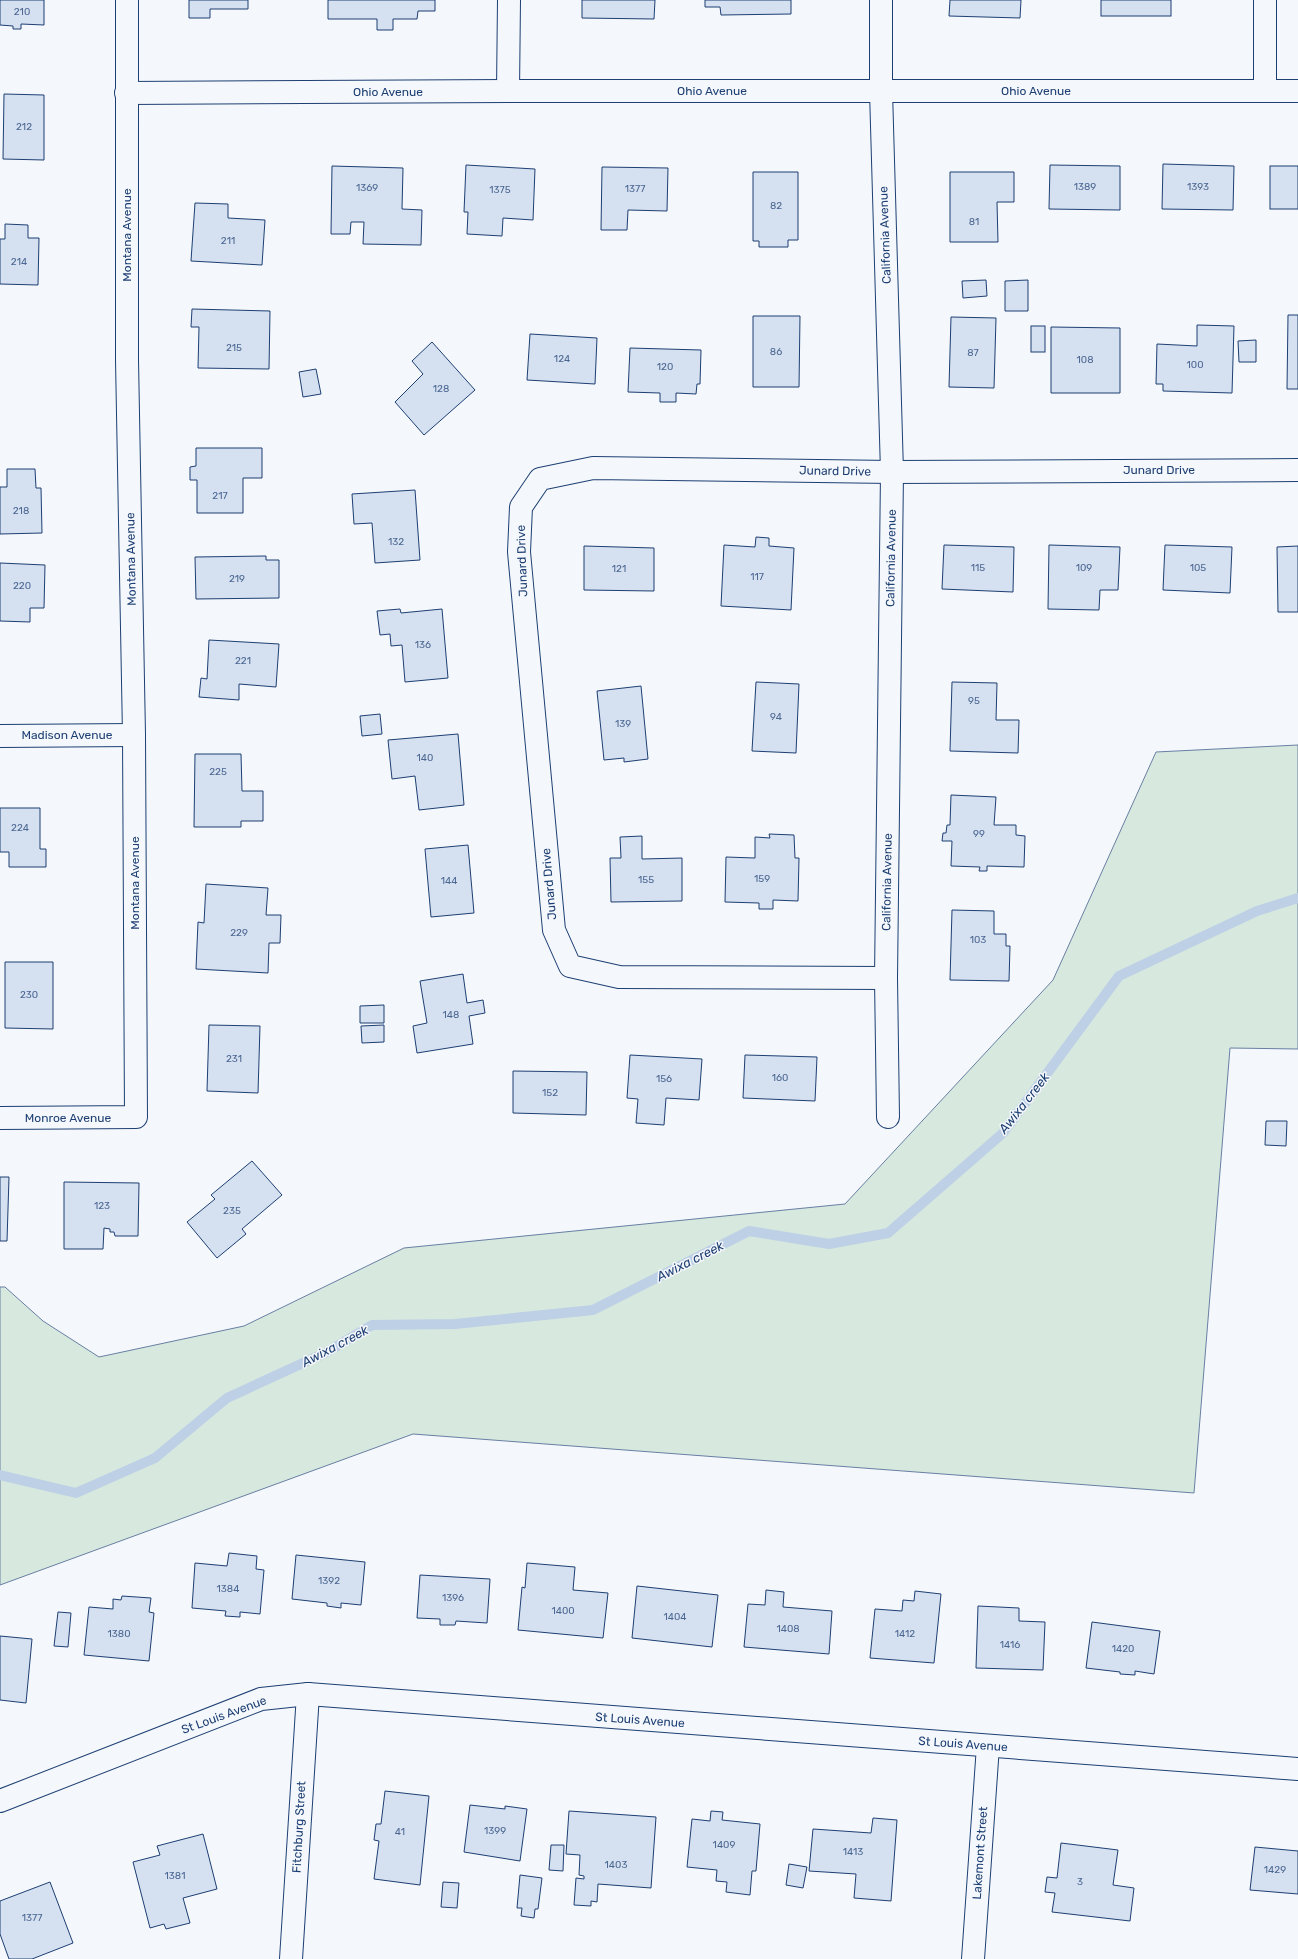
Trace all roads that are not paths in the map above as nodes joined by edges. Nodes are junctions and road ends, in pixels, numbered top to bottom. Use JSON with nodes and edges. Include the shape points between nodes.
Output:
{"nodes":[{"id":1,"x":127,"y":0,"type":"edge"},
{"id":2,"x":508,"y":0,"type":"edge"},
{"id":3,"x":881,"y":0,"type":"edge"},
{"id":4,"x":1264,"y":0,"type":"edge"},
{"id":5,"x":1265,"y":90,"type":"junction"},
{"id":6,"x":508,"y":91,"type":"junction"},
{"id":7,"x":881,"y":91,"type":"junction"},
{"id":8,"x":1298,"y":91,"type":"edge"},
{"id":9,"x":126,"y":94,"type":"junction"},
{"id":10,"x":1298,"y":470,"type":"edge"},
{"id":11,"x":892,"y":472,"type":"junction"},
{"id":12,"x":134,"y":735,"type":"junction"},
{"id":13,"x":0,"y":736,"type":"edge"},
{"id":14,"x":886,"y":978,"type":"junction"},
{"id":15,"x":136,"y":1117,"type":"joint"},
{"id":16,"x":888,"y":1117,"type":"dead end"},
{"id":17,"x":0,"y":1118,"type":"edge"},
{"id":18,"x":308,"y":1694,"type":"junction"},
{"id":19,"x":988,"y":1746,"type":"junction"},
{"id":20,"x":1298,"y":1768,"type":"edge"},
{"id":21,"x":0,"y":1801,"type":"edge"},
{"id":22,"x":292,"y":1959,"type":"edge"},
{"id":23,"x":972,"y":1959,"type":"edge"}],
"edges":[{"from":1,"to":9,"type":"street","name":"Montana Avenue"},
{"from":2,"to":6,"type":"street"},
{"from":3,"to":7,"type":"street","name":"California Avenue"},
{"from":4,"to":5,"type":"street"},
{"from":5,"to":7,"type":"street","name":"Ohio Avenue"},
{"from":5,"to":8,"type":"street","name":"Ohio Avenue"},
{"from":6,"to":7,"type":"street","name":"Ohio Avenue"},
{"from":6,"to":9,"type":"street","name":"Ohio Avenue"},
{"from":7,"to":11,"type":"street","name":"California Avenue"},
{"from":9,"to":12,"type":"street","name":"Montana Avenue","via":[[127,360]]},
{"from":10,"to":11,"type":"street","name":"Junard Drive"},
{"from":11,"to":14,"type":"street","name":"California Avenue"},
{"from":11,"to":14,"type":"street","name":"Junard Drive","via":[[593,468],[540,479],[521,507],[519,552],[554,930],[570,966],[619,977]]},
{"from":12,"to":13,"type":"street","name":"Madison Avenue"},
{"from":12,"to":15,"type":"street","name":"Montana Avenue"},
{"from":14,"to":16,"type":"street","name":"California Avenue"},
{"from":15,"to":17,"type":"street","name":"Monroe Avenue"},
{"from":18,"to":19,"type":"street","name":"St Louis Avenue"},
{"from":18,"to":21,"type":"street","name":"St Louis Avenue","via":[[261,1699]]},
{"from":18,"to":22,"type":"street","name":"Fitchburg Street"},
{"from":19,"to":20,"type":"street","name":"St Louis Avenue"},
{"from":19,"to":23,"type":"street","name":"Lakemont Street"}]}
